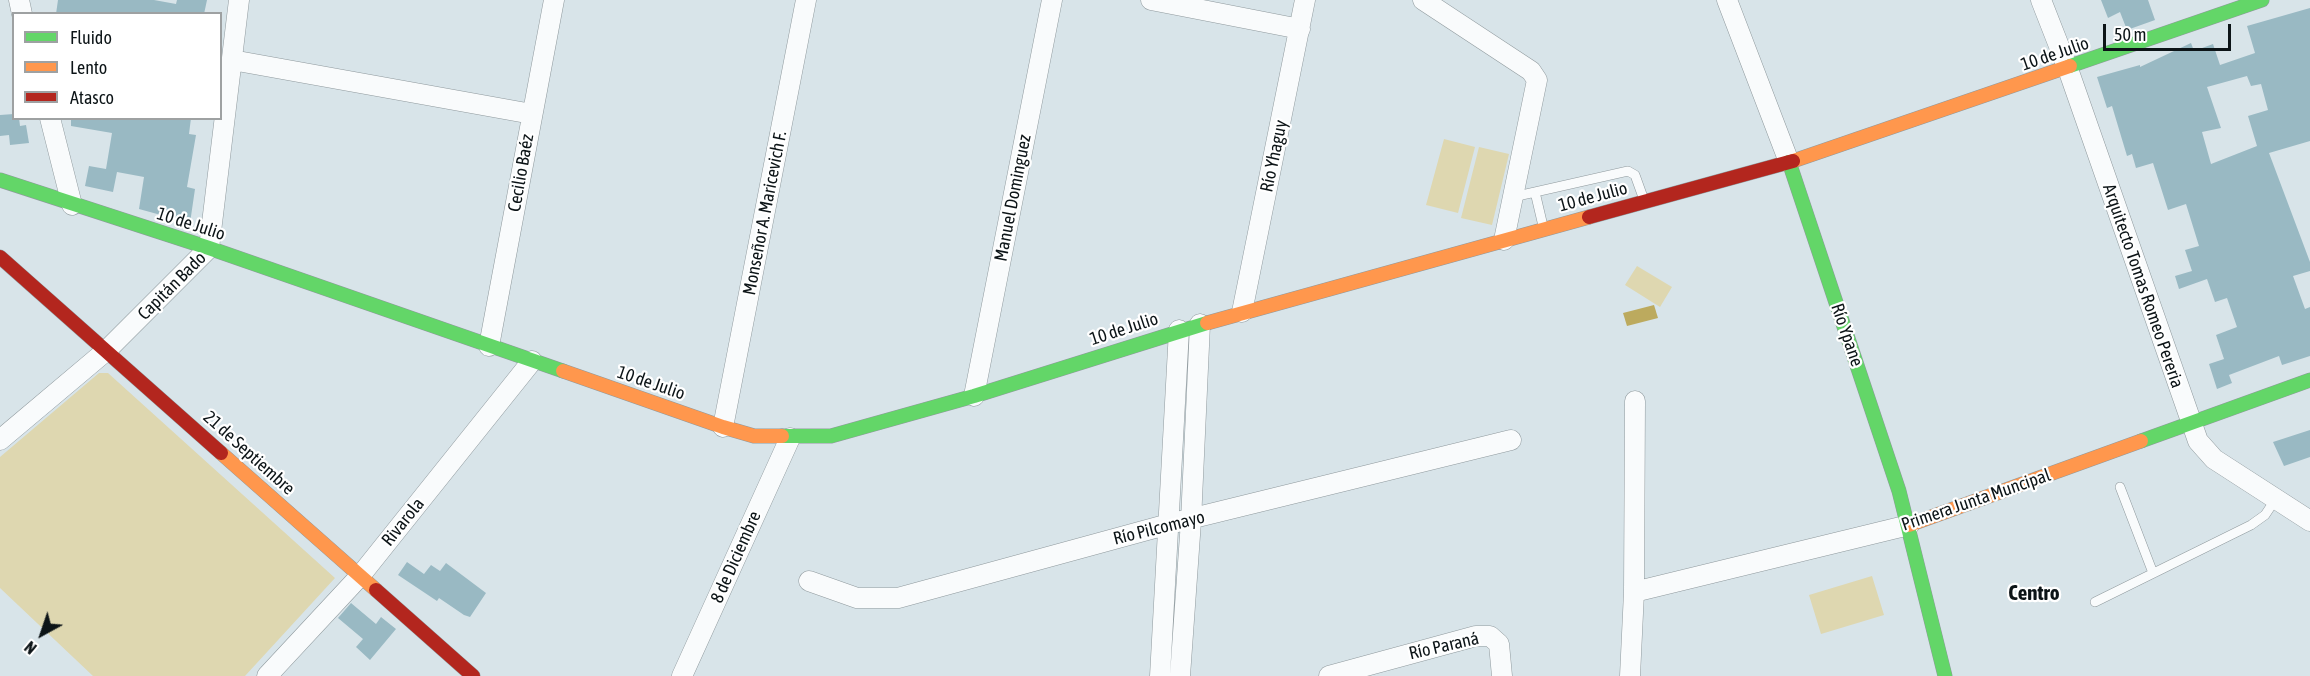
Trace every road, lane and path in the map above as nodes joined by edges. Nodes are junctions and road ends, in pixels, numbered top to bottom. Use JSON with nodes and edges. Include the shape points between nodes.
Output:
{"nodes":[{"id":1,"x":239,"y":0,"type":"edge"},
{"id":2,"x":554,"y":0,"type":"edge"},
{"id":3,"x":806,"y":0,"type":"edge"},
{"id":4,"x":1052,"y":0,"type":"edge"},
{"id":5,"x":1151,"y":0,"type":"edge"},
{"id":6,"x":1305,"y":0,"type":"edge"},
{"id":7,"x":1424,"y":0,"type":"edge"},
{"id":8,"x":1727,"y":0,"type":"edge"},
{"id":9,"x":2041,"y":0,"type":"edge"},
{"id":10,"x":2262,"y":0,"type":"edge"},
{"id":11,"x":1300,"y":29,"type":"junction"},
{"id":12,"x":232,"y":60,"type":"junction"},
{"id":13,"x":2068,"y":69,"type":"junction"},
{"id":14,"x":532,"y":114,"type":"junction"},
{"id":15,"x":51,"y":120,"type":"edge"},
{"id":16,"x":1789,"y":162,"type":"junction"},
{"id":17,"x":0,"y":180,"type":"edge"},
{"id":18,"x":1535,"y":192,"type":"junction"},
{"id":19,"x":1513,"y":197,"type":"junction"},
{"id":20,"x":1645,"y":202,"type":"junction"},
{"id":21,"x":72,"y":205,"type":"junction"},
{"id":22,"x":1543,"y":229,"type":"junction"},
{"id":23,"x":1504,"y":240,"type":"junction"},
{"id":24,"x":209,"y":248,"type":"junction"},
{"id":25,"x":0,"y":257,"type":"edge"},
{"id":26,"x":1242,"y":312,"type":"junction"},
{"id":27,"x":1200,"y":324,"type":"junction"},
{"id":28,"x":1179,"y":330,"type":"junction"},
{"id":29,"x":489,"y":346,"type":"junction"},
{"id":30,"x":107,"y":350,"type":"junction"},
{"id":31,"x":532,"y":361,"type":"junction"},
{"id":32,"x":2310,"y":380,"type":"edge"},
{"id":33,"x":974,"y":396,"type":"junction"},
{"id":34,"x":1635,"y":401,"type":"dead end"},
{"id":35,"x":2190,"y":423,"type":"junction"},
{"id":36,"x":723,"y":427,"type":"junction"},
{"id":37,"x":790,"y":438,"type":"junction"},
{"id":38,"x":0,"y":440,"type":"edge"},
{"id":39,"x":1510,"y":440,"type":"dead end"},
{"id":40,"x":2120,"y":487,"type":"dead end"},
{"id":41,"x":2275,"y":500,"type":"junction"},
{"id":42,"x":1191,"y":520,"type":"junction"},
{"id":43,"x":2310,"y":520,"type":"edge"},
{"id":44,"x":1169,"y":524,"type":"junction"},
{"id":45,"x":1909,"y":525,"type":"junction"},
{"id":46,"x":2153,"y":573,"type":"junction"},
{"id":47,"x":360,"y":576,"type":"junction"},
{"id":48,"x":809,"y":580,"type":"dead end"},
{"id":49,"x":1634,"y":591,"type":"junction"},
{"id":50,"x":2095,"y":602,"type":"dead end"},
{"id":51,"x":267,"y":676,"type":"edge"},
{"id":52,"x":473,"y":676,"type":"edge"},
{"id":53,"x":682,"y":676,"type":"edge"},
{"id":54,"x":1160,"y":676,"type":"edge"},
{"id":55,"x":1180,"y":676,"type":"edge"},
{"id":56,"x":1329,"y":676,"type":"edge"},
{"id":57,"x":1502,"y":676,"type":"edge"},
{"id":58,"x":1630,"y":676,"type":"edge"},
{"id":59,"x":1945,"y":676,"type":"edge"}],
"edges":[{"from":1,"to":12,"type":"street","name":"Capitán Bado"},
{"from":2,"to":14,"type":"street","name":"Cecilio Baéz"},
{"from":3,"to":36,"type":"street","name":"Monseñor A. Maricevich F."},
{"from":4,"to":33,"type":"street","name":"Manuel Dominguez"},
{"from":5,"to":11,"type":"street"},
{"from":6,"to":11,"type":"street","name":"Río Yhaguy"},
{"from":7,"to":19,"type":"street","via":[[1531,71],[1537,81]]},
{"from":8,"to":16,"type":"street","name":"Río Ypane"},
{"from":9,"to":13,"type":"street","name":"Arquitecto Tomas Romeo Pereria"},
{"from":10,"to":13,"type":"main road","name":"10 de Julio"},
{"from":11,"to":26,"type":"street","name":"Río Yhaguy"},
{"from":12,"to":14,"type":"street"},
{"from":12,"to":24,"type":"street","name":"Capitán Bado"},
{"from":13,"to":16,"type":"main road","name":"10 de Julio"},
{"from":13,"to":35,"type":"street","name":"Arquitecto Tomas Romeo Pereria"},
{"from":14,"to":29,"type":"street","name":"Cecilio Baéz"},
{"from":15,"to":21,"type":"street"},
{"from":16,"to":20,"type":"main road","name":"10 de Julio"},
{"from":16,"to":45,"type":"main road","name":"Río Ypane"},
{"from":17,"to":21,"type":"main road","name":"10 de Julio"},
{"from":18,"to":19,"type":"lane"},
{"from":18,"to":20,"type":"lane","via":[[1628,171],[1635,175]]},
{"from":18,"to":22,"type":"lane"},
{"from":19,"to":23,"type":"street"},
{"from":20,"to":22,"type":"main road","name":"10 de Julio"},
{"from":21,"to":24,"type":"main road","name":"10 de Julio"},
{"from":22,"to":23,"type":"main road","name":"10 de Julio"},
{"from":23,"to":26,"type":"main road","name":"10 de Julio"},
{"from":24,"to":29,"type":"main road","name":"10 de Julio"},
{"from":24,"to":30,"type":"street","name":"Capitán Bado"},
{"from":25,"to":30,"type":"main road","name":"21 de Septiembre"},
{"from":26,"to":27,"type":"main road","name":"10 de Julio"},
{"from":27,"to":28,"type":"main road","name":"10 de Julio"},
{"from":27,"to":42,"type":"street"},
{"from":28,"to":33,"type":"main road","name":"10 de Julio"},
{"from":28,"to":44,"type":"street"},
{"from":29,"to":31,"type":"main road","name":"10 de Julio"},
{"from":30,"to":38,"type":"street","name":"Capitán Bado"},
{"from":30,"to":47,"type":"main road","name":"21 de Septiembre"},
{"from":31,"to":36,"type":"main road","name":"10 de Julio"},
{"from":31,"to":47,"type":"street","name":"Rivarola"},
{"from":32,"to":35,"type":"main road","name":"Primera Junta Muncipal"},
{"from":33,"to":37,"type":"main road","name":"10 de Julio","via":[[831,436]]},
{"from":34,"to":49,"type":"street"},
{"from":35,"to":41,"type":"street","name":"Arquitecto Tomas Romeo Pereria","via":[[2198,441],[2214,459]]},
{"from":35,"to":45,"type":"main road","name":"Primera Junta Muncipal"},
{"from":36,"to":37,"type":"main road","name":"10 de Julio","via":[[754,436]]},
{"from":37,"to":53,"type":"street","name":"8 de Diciembre"},
{"from":39,"to":42,"type":"street","name":"Río Pilcomayo"},
{"from":40,"to":46,"type":"lane"},
{"from":41,"to":43,"type":"street","name":"Arquitecto Tomas Romeo Pereria"},
{"from":41,"to":46,"type":"lane","via":[[2265,515],[2251,525]]},
{"from":42,"to":44,"type":"street","name":"Río Pilcomayo"},
{"from":42,"to":55,"type":"street"},
{"from":44,"to":48,"type":"street","name":"Río Pilcomayo","via":[[898,598],[857,598]]},
{"from":44,"to":54,"type":"street"},
{"from":45,"to":49,"type":"street","name":"Primera Junta Muncipal"},
{"from":45,"to":59,"type":"main road","name":"Río Ypane"},
{"from":46,"to":50,"type":"lane"},
{"from":47,"to":51,"type":"street","name":"Rivarola"},
{"from":47,"to":52,"type":"main road","name":"21 de Septiembre"},
{"from":49,"to":58,"type":"street"},
{"from":56,"to":57,"type":"street","name":"Río Paraná","via":[[1476,636],[1490,636],[1499,644]]}]}
